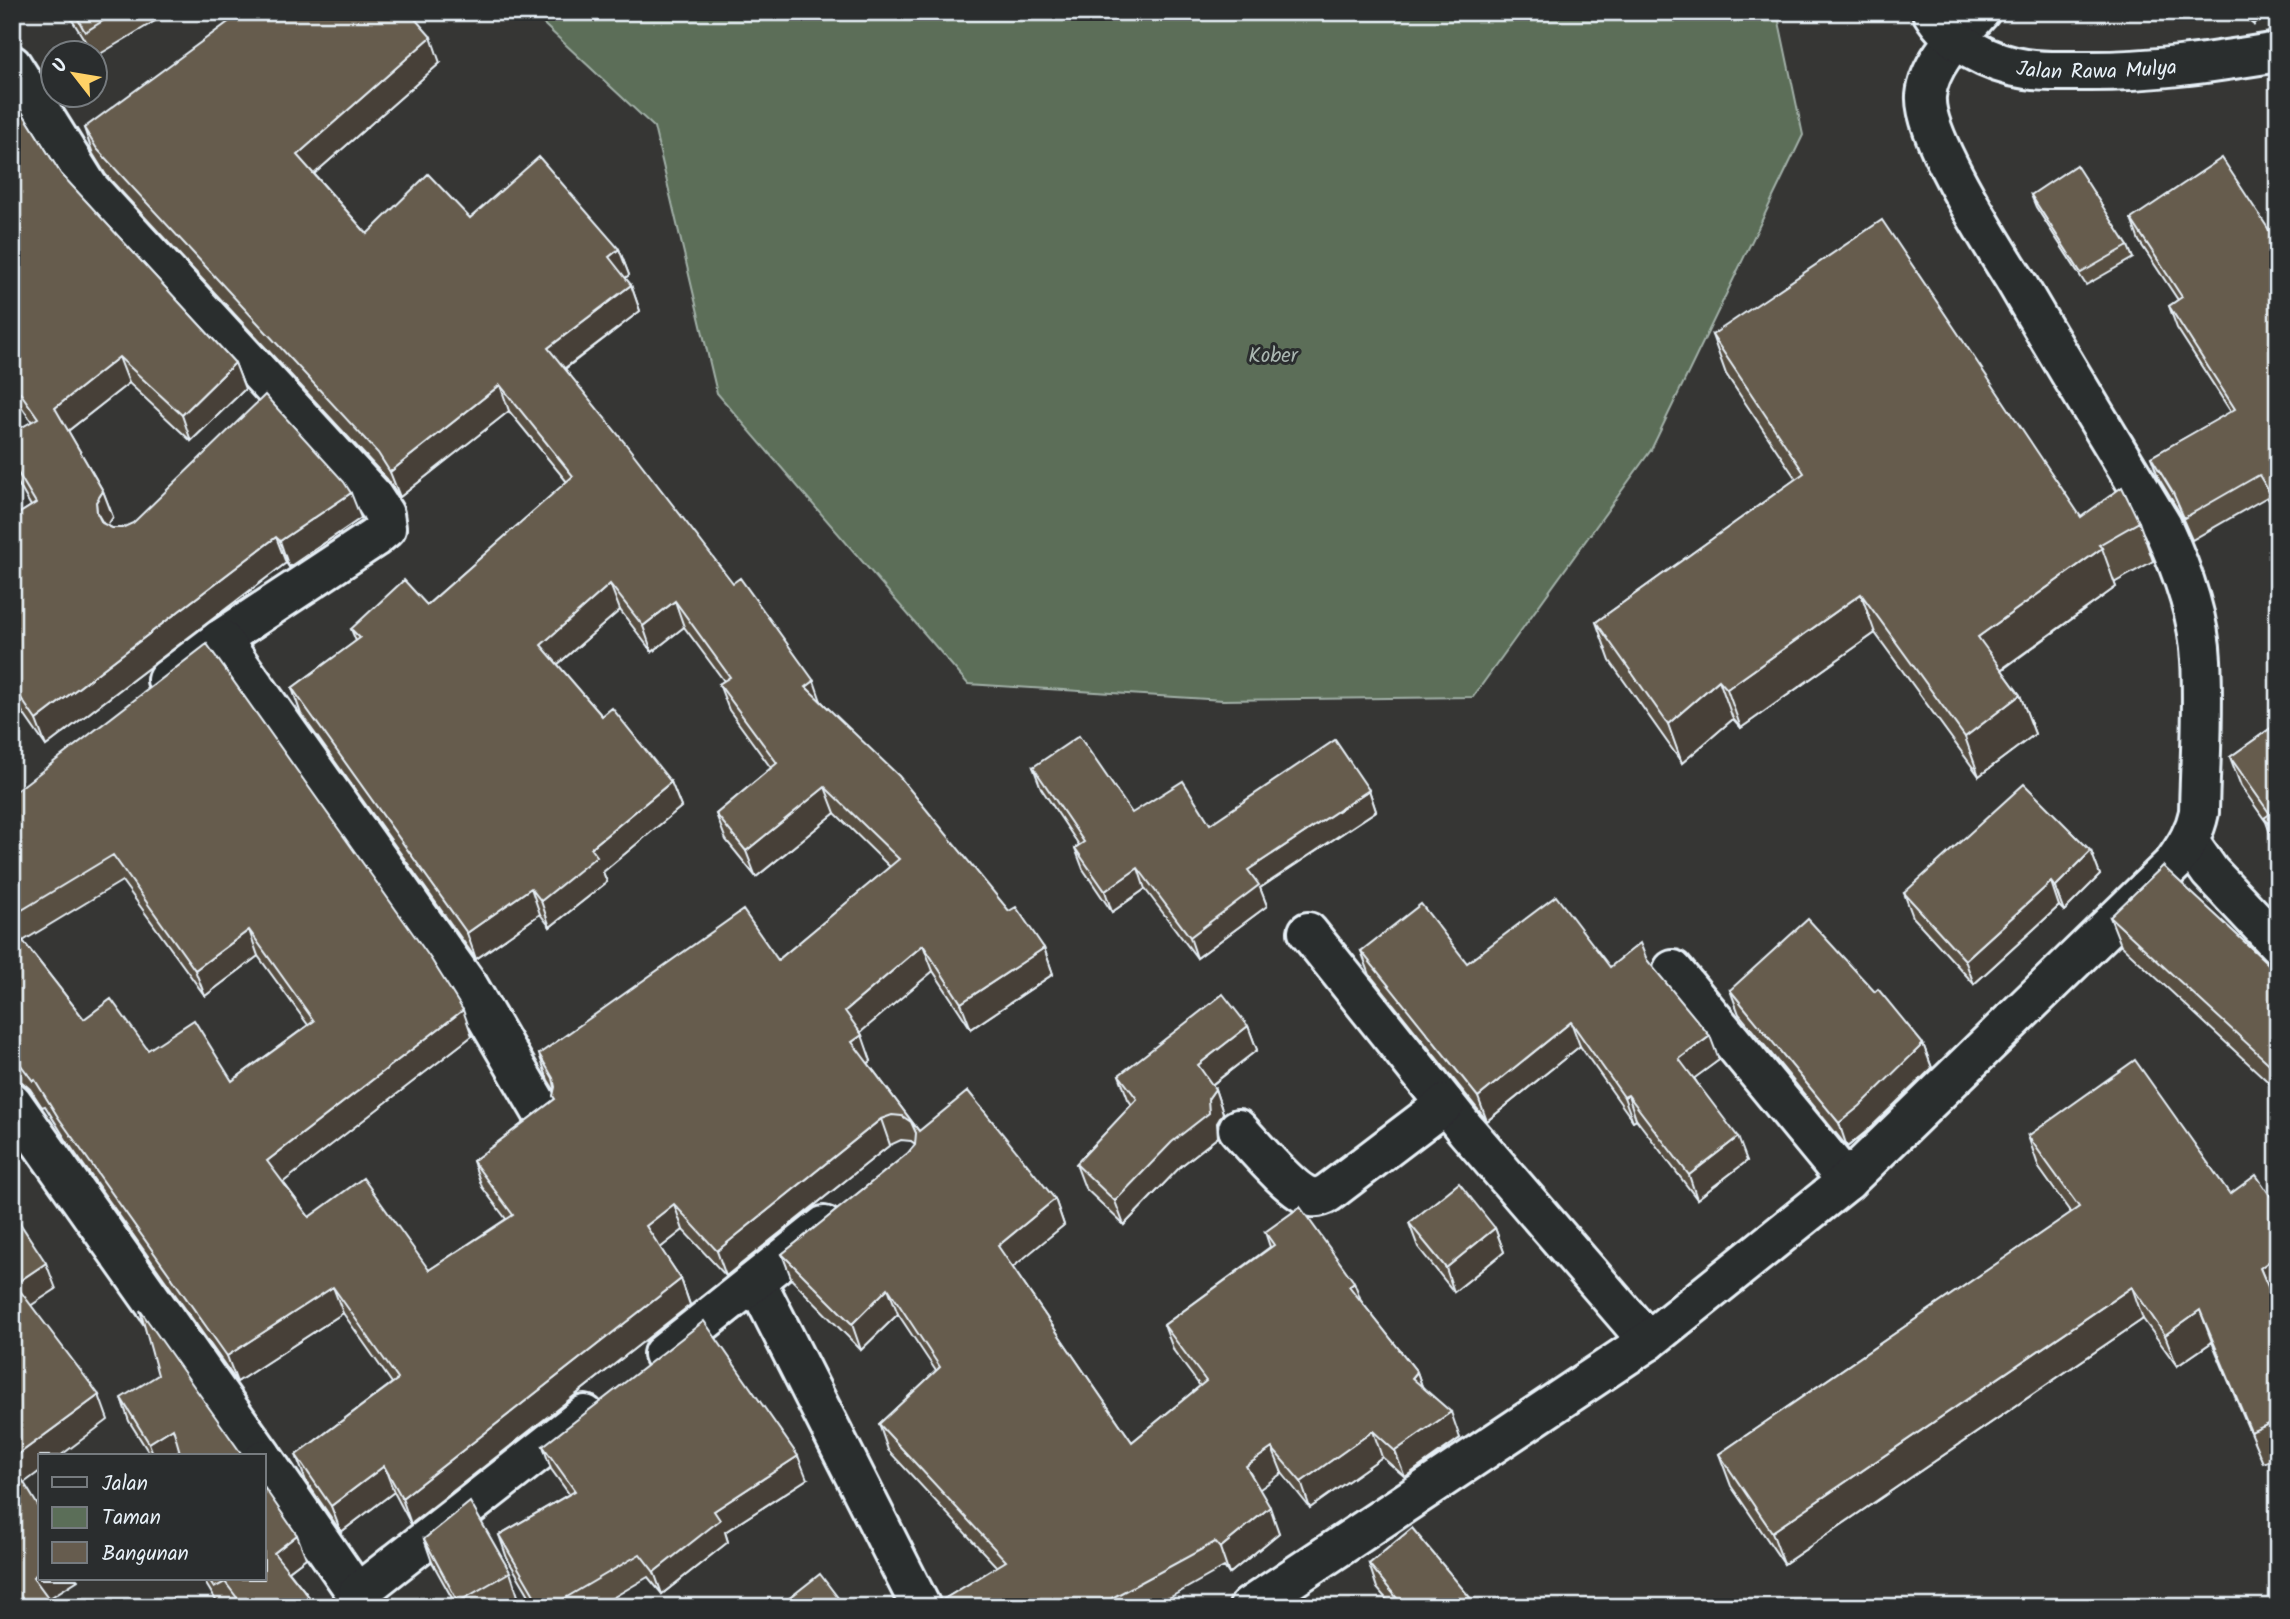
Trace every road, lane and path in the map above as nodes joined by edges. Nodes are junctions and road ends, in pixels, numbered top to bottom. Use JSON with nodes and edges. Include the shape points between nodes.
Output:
{"nodes":[{"id":1,"x":1956,"y":21,"type":"edge"},
{"id":2,"x":2278,"y":52,"type":"edge"},
{"id":3,"x":12,"y":65,"type":"edge"},
{"id":4,"x":221,"y":639,"type":"junction"},
{"id":5,"x":144,"y":698,"type":"edge"},
{"id":6,"x":2189,"y":842,"type":"junction"},
{"id":7,"x":1307,"y":932,"type":"dead end"},
{"id":8,"x":2278,"y":944,"type":"edge"},
{"id":9,"x":1673,"y":970,"type":"dead end"},
{"id":10,"x":12,"y":1102,"type":"edge"},
{"id":11,"x":1446,"y":1104,"type":"junction"},
{"id":12,"x":543,"y":1114,"type":"edge"},
{"id":13,"x":1238,"y":1129,"type":"dead end"},
{"id":14,"x":1847,"y":1181,"type":"junction"},
{"id":15,"x":851,"y":1204,"type":"edge"},
{"id":16,"x":756,"y":1281,"type":"junction"},
{"id":17,"x":1648,"y":1341,"type":"junction"},
{"id":18,"x":260,"y":1454,"type":"edge"},
{"id":19,"x":266,"y":1462,"type":"edge"},
{"id":20,"x":362,"y":1600,"type":"edge"},
{"id":21,"x":921,"y":1607,"type":"edge"},
{"id":22,"x":1249,"y":1607,"type":"edge"}],
"edges":[{"from":1,"to":2,"type":"street","name":"Jalan Rawa Mulya","via":[[1975,52],[2026,69],[2141,71]]},
{"from":1,"to":6,"type":"street","via":[[1931,74],[1926,97],[1935,138],[2162,526],[2192,606],[2201,659],[2199,812]]},
{"from":3,"to":4,"type":"street","via":[[89,188],[265,399],[378,502],[384,514],[386,528]]},
{"from":4,"to":5,"type":"street"},
{"from":4,"to":12,"type":"street","via":[[468,987]]},
{"from":6,"to":8,"type":"street","via":[[2210,872]]},
{"from":6,"to":14,"type":"street","via":[[2174,863]]},
{"from":7,"to":11,"type":"street"},
{"from":9,"to":14,"type":"street"},
{"from":10,"to":18,"type":"street"},
{"from":11,"to":13,"type":"street","via":[[1328,1193],[1314,1198],[1291,1184]]},
{"from":11,"to":17,"type":"street"},
{"from":14,"to":17,"type":"street"},
{"from":15,"to":16,"type":"street"},
{"from":16,"to":20,"type":"street"},
{"from":16,"to":21,"type":"street"},
{"from":17,"to":22,"type":"street"},
{"from":19,"to":20,"type":"street"}]}
